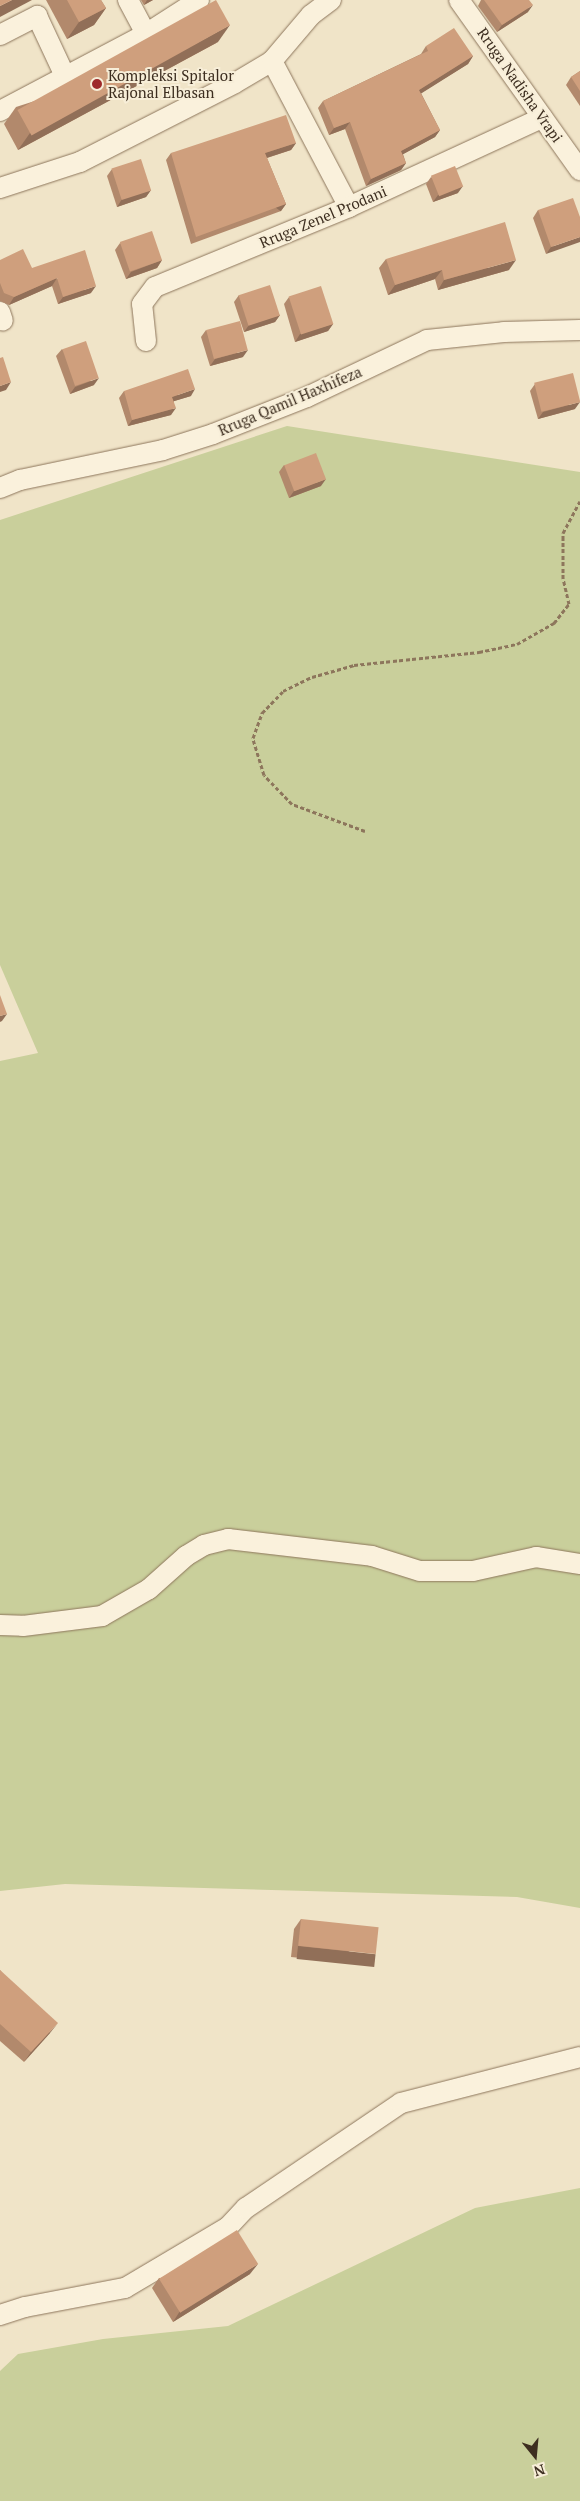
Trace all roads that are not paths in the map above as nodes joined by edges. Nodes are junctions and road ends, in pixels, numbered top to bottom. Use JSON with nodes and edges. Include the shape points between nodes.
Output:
{"nodes":[{"id":1,"x":128,"y":0,"type":"edge"},
{"id":2,"x":198,"y":0,"type":"edge"},
{"id":3,"x":330,"y":0,"type":"edge"},
{"id":4,"x":459,"y":0,"type":"edge"},
{"id":5,"x":146,"y":34,"type":"junction"},
{"id":6,"x":0,"y":35,"type":"edge"},
{"id":7,"x":272,"y":61,"type":"junction"},
{"id":8,"x":65,"y":76,"type":"junction"},
{"id":9,"x":0,"y":111,"type":"edge"},
{"id":10,"x":542,"y":118,"type":"junction"},
{"id":11,"x":580,"y":170,"type":"edge"},
{"id":12,"x":0,"y":188,"type":"edge"},
{"id":13,"x":349,"y":207,"type":"junction"},
{"id":14,"x":580,"y":330,"type":"edge"},
{"id":15,"x":146,"y":341,"type":"dead end"},
{"id":16,"x":0,"y":488,"type":"edge"},
{"id":17,"x":580,"y":1564,"type":"edge"},
{"id":18,"x":0,"y":1625,"type":"edge"},
{"id":19,"x":580,"y":2056,"type":"edge"},
{"id":20,"x":0,"y":2315,"type":"edge"}],
"edges":[{"from":1,"to":5,"type":"street"},
{"from":2,"to":5,"type":"street"},
{"from":3,"to":7,"type":"street","via":[[311,15]]},
{"from":4,"to":10,"type":"street","name":"Rruga Nadisha Vrapi"},
{"from":5,"to":8,"type":"street"},
{"from":6,"to":8,"type":"street","via":[[36,16]]},
{"from":7,"to":12,"type":"street","via":[[80,162]]},
{"from":7,"to":13,"type":"street"},
{"from":8,"to":9,"type":"street"},
{"from":10,"to":11,"type":"street","name":"Rruga Nadisha Vrapi"},
{"from":10,"to":13,"type":"street","name":"Rruga Zenel Prodani"},
{"from":13,"to":15,"type":"street","name":"Rruga Zenel Prodani","via":[[155,287],[142,304]]},
{"from":14,"to":16,"type":"street","name":"Rruga Qamil Haxhifeza","via":[[447,336],[426,340],[307,397],[213,434],[163,450],[20,480]]},
{"from":17,"to":18,"type":"street","via":[[536,1557],[473,1571],[420,1571],[372,1556],[228,1539],[204,1545],[149,1589],[102,1616],[23,1626]]},
{"from":19,"to":20,"type":"street","via":[[401,2103],[246,2208],[228,2227],[125,2288],[25,2307]]}]}
